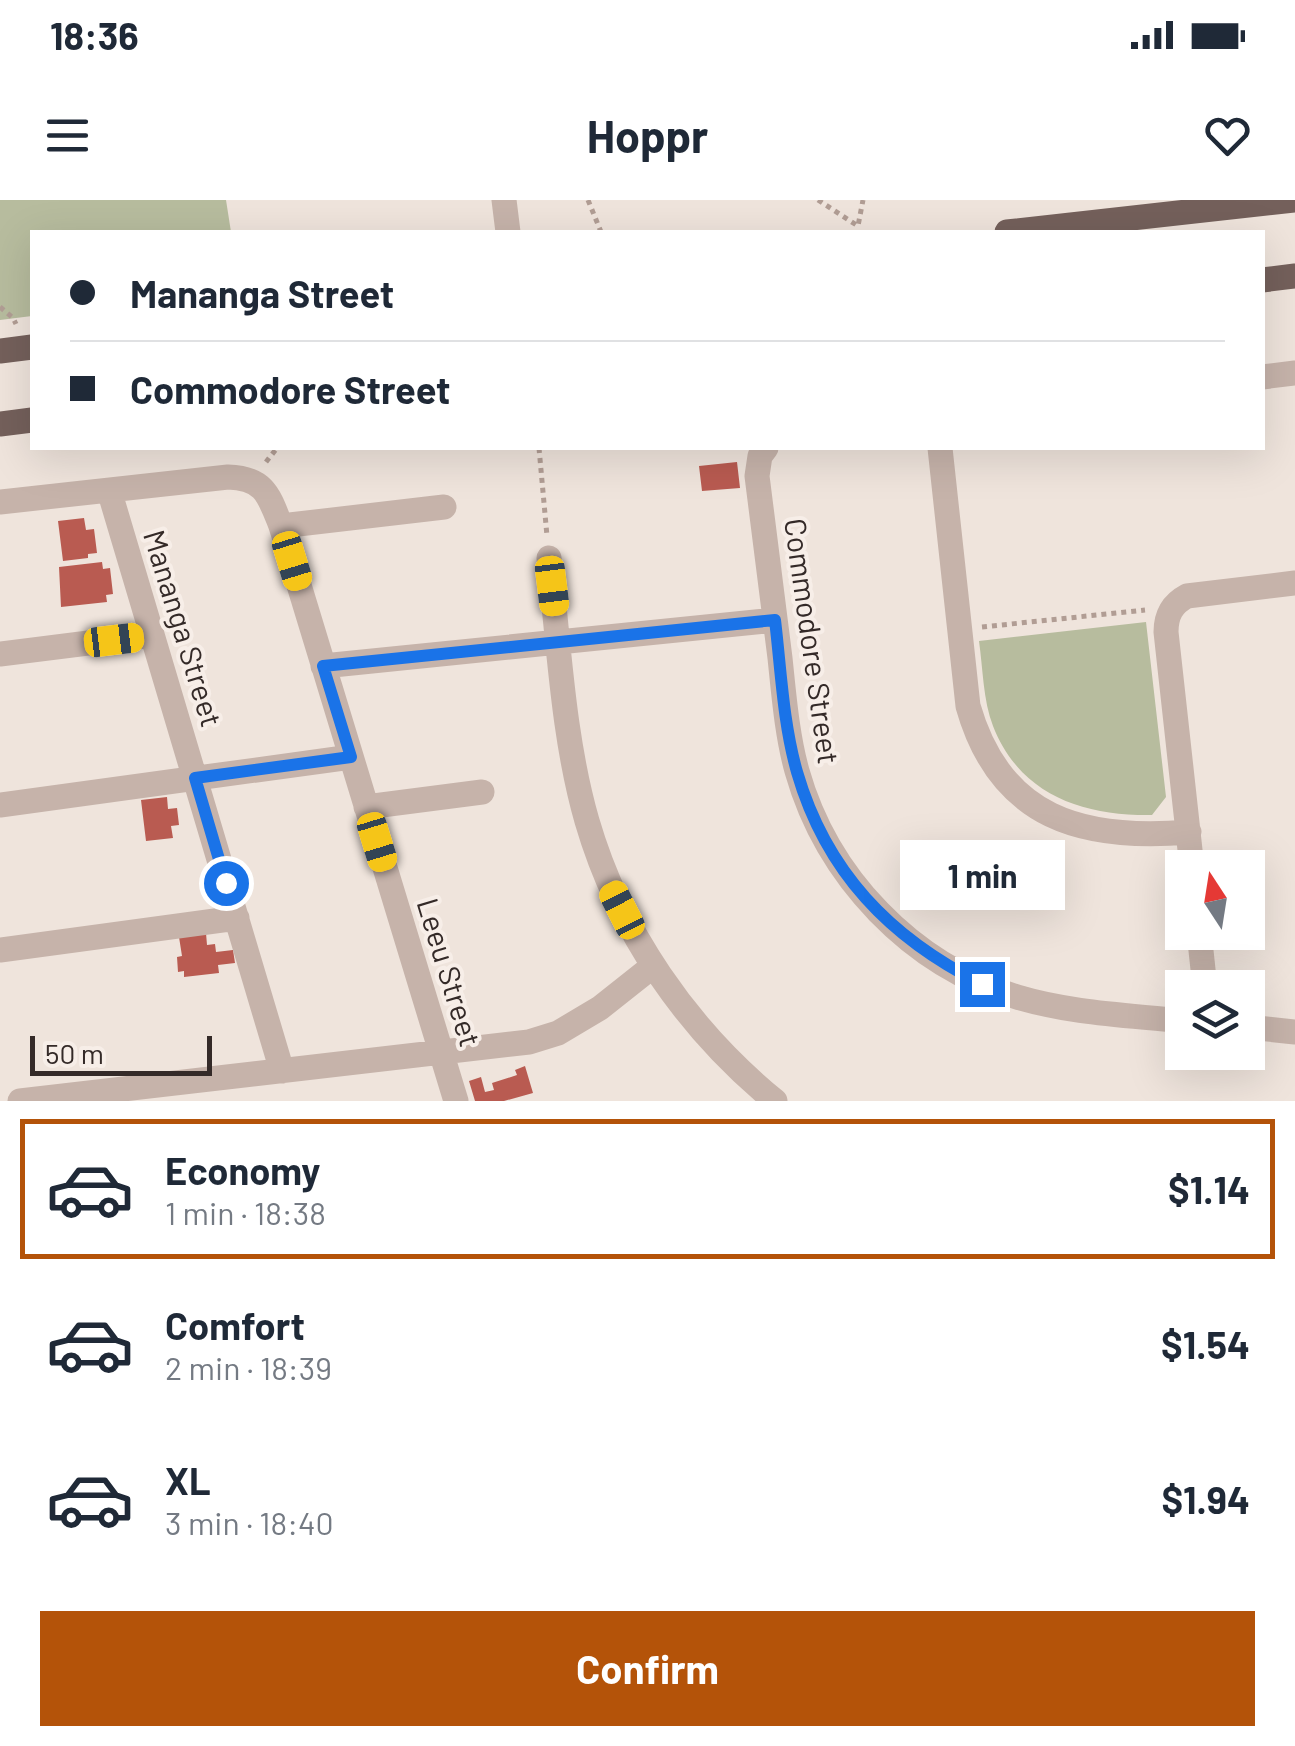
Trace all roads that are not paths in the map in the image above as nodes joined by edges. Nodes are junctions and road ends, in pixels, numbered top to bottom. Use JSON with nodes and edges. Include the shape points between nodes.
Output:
{"nodes":[{"id":1,"x":504,"y":200,"type":"edge"},
{"id":2,"x":1294,"y":200,"type":"edge"},
{"id":3,"x":508,"y":230,"type":"edge"},
{"id":4,"x":1025,"y":230,"type":"edge"},
{"id":5,"x":1295,"y":276,"type":"edge"},
{"id":6,"x":1265,"y":280,"type":"edge"},
{"id":7,"x":30,"y":346,"type":"edge"},
{"id":8,"x":0,"y":350,"type":"edge"},
{"id":9,"x":1295,"y":374,"type":"edge"},
{"id":10,"x":1265,"y":377,"type":"edge"},
{"id":11,"x":30,"y":420,"type":"edge"},
{"id":12,"x":0,"y":424,"type":"edge"},
{"id":13,"x":764,"y":450,"type":"edge"},
{"id":14,"x":940,"y":450,"type":"edge"},
{"id":15,"x":109,"y":490,"type":"junction"},
{"id":16,"x":0,"y":502,"type":"edge"},
{"id":17,"x":444,"y":507,"type":"dead end"},
{"id":18,"x":281,"y":526,"type":"junction"},
{"id":19,"x":549,"y":558,"type":"road end"},
{"id":20,"x":1295,"y":583,"type":"edge"},
{"id":21,"x":775,"y":620,"type":"junction"},
{"id":22,"x":152,"y":635,"type":"junction"},
{"id":23,"x":558,"y":642,"type":"junction"},
{"id":24,"x":0,"y":654,"type":"edge"},
{"id":25,"x":323,"y":666,"type":"junction"},
{"id":26,"x":351,"y":757,"type":"junction"},
{"id":27,"x":195,"y":778,"type":"junction"},
{"id":28,"x":482,"y":792,"type":"dead end"},
{"id":29,"x":0,"y":805,"type":"edge"},
{"id":30,"x":366,"y":807,"type":"junction"},
{"id":31,"x":1189,"y":832,"type":"junction"},
{"id":32,"x":1190,"y":850,"type":"edge"},
{"id":33,"x":237,"y":918,"type":"junction"},
{"id":34,"x":0,"y":950,"type":"edge"},
{"id":35,"x":654,"y":966,"type":"junction"},
{"id":36,"x":1165,"y":1019,"type":"edge"},
{"id":37,"x":1265,"y":1029,"type":"edge"},
{"id":38,"x":1295,"y":1032,"type":"edge"},
{"id":39,"x":441,"y":1051,"type":"junction"},
{"id":40,"x":282,"y":1071,"type":"junction"},
{"id":41,"x":93,"y":1097,"type":"edge"},
{"id":42,"x":20,"y":1101,"type":"edge"},
{"id":43,"x":456,"y":1101,"type":"edge"},
{"id":44,"x":775,"y":1101,"type":"edge"}],
"edges":[{"from":1,"to":3,"type":"street"},
{"from":2,"to":4,"type":"main road"},
{"from":5,"to":6,"type":"main road"},
{"from":7,"to":8,"type":"main road"},
{"from":9,"to":10,"type":"street"},
{"from":11,"to":12,"type":"main road"},
{"from":13,"to":21,"type":"street","name":"Commodore Street","via":[[757,476]]},
{"from":14,"to":31,"type":"street","via":[[968,706],[994,765],[1023,797],[1060,820],[1125,834]]},
{"from":15,"to":16,"type":"street","name":"Leeu Street"},
{"from":15,"to":18,"type":"street","name":"Leeu Street","via":[[240,477],[268,494]]},
{"from":15,"to":22,"type":"street","name":"Mananga Street"},
{"from":17,"to":18,"type":"street"},
{"from":18,"to":25,"type":"street","name":"Leeu Street"},
{"from":19,"to":23,"type":"street"},
{"from":20,"to":31,"type":"street","via":[[1195,594],[1178,600],[1168,614]]},
{"from":21,"to":23,"type":"street"},
{"from":21,"to":36,"type":"street","name":"Commodore Street","via":[[790,740],[806,800],[835,857],[874,908],[924,952],[1013,996]]},
{"from":22,"to":24,"type":"street"},
{"from":22,"to":27,"type":"street","name":"Mananga Street"},
{"from":23,"to":25,"type":"street"},
{"from":23,"to":35,"type":"street","via":[[587,819],[613,891]]},
{"from":25,"to":26,"type":"street","name":"Leeu Street"},
{"from":26,"to":27,"type":"street"},
{"from":26,"to":30,"type":"street","name":"Leeu Street"},
{"from":27,"to":29,"type":"street"},
{"from":27,"to":33,"type":"street","name":"Mananga Street"},
{"from":28,"to":30,"type":"street"},
{"from":30,"to":39,"type":"street","name":"Leeu Street"},
{"from":31,"to":32,"type":"street"},
{"from":33,"to":34,"type":"street"},
{"from":33,"to":40,"type":"street","name":"Mananga Street"},
{"from":35,"to":39,"type":"street","via":[[558,1033]]},
{"from":35,"to":44,"type":"street","via":[[702,1030]]},
{"from":37,"to":38,"type":"street"},
{"from":39,"to":40,"type":"street"},
{"from":39,"to":43,"type":"street","name":"Leeu Street"},
{"from":40,"to":41,"type":"street"},
{"from":41,"to":42,"type":"street"}]}
